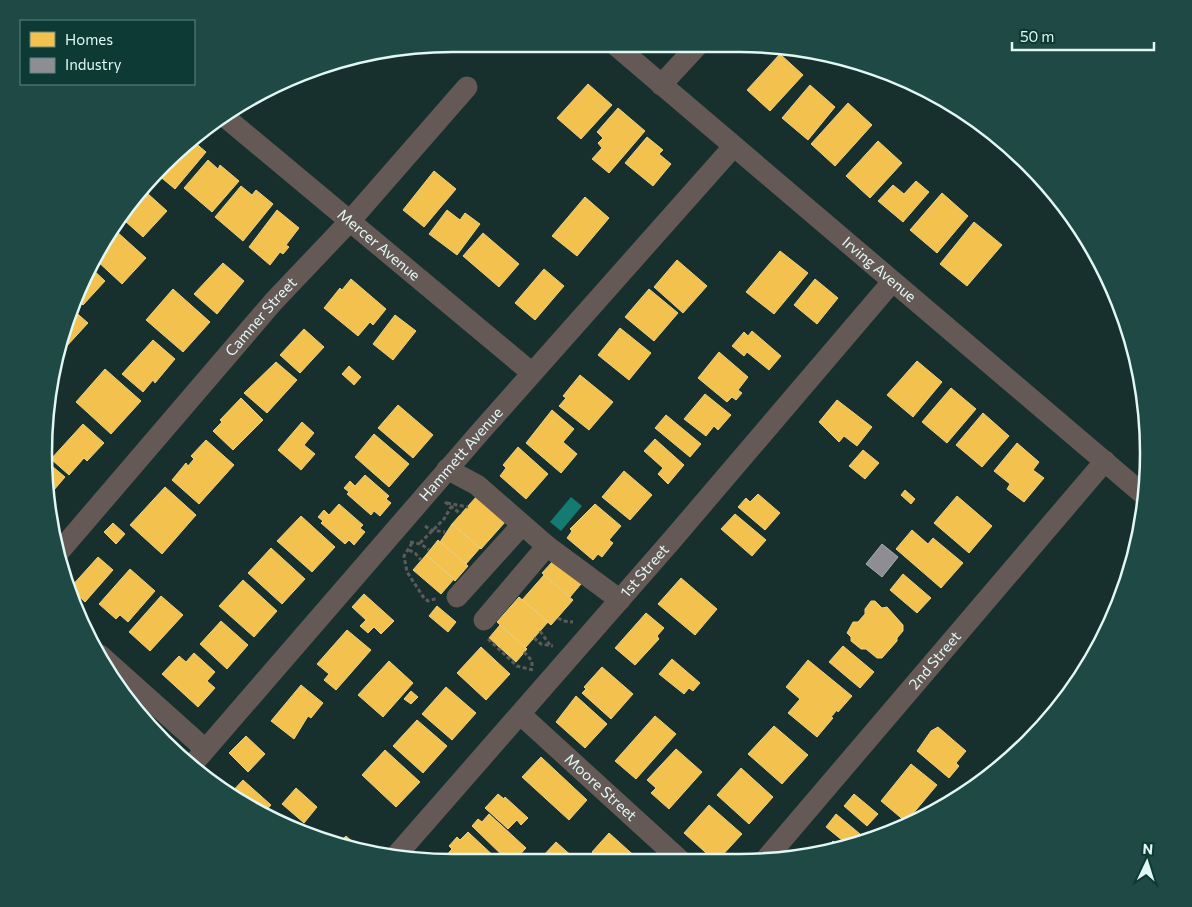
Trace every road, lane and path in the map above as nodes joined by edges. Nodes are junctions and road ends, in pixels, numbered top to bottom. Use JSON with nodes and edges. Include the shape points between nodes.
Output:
{"nodes":[{"id":1,"x":623,"y":52,"type":"edge"},
{"id":2,"x":691,"y":52,"type":"edge"},
{"id":3,"x":661,"y":85,"type":"junction"},
{"id":4,"x":467,"y":87,"type":"dead end"},
{"id":5,"x":230,"y":121,"type":"edge"},
{"id":6,"x":734,"y":146,"type":"junction"},
{"id":7,"x":350,"y":221,"type":"junction"},
{"id":8,"x":892,"y":282,"type":"junction"},
{"id":9,"x":532,"y":373,"type":"junction"},
{"id":10,"x":1105,"y":461,"type":"junction"},
{"id":11,"x":447,"y":469,"type":"junction"},
{"id":12,"x":1138,"y":489,"type":"edge"},
{"id":13,"x":446,"y":503,"type":"dead end"},
{"id":14,"x":452,"y":507,"type":"dead end"},
{"id":15,"x":468,"y":507,"type":"dead end"},
{"id":16,"x":522,"y":525,"type":"junction"},
{"id":17,"x":420,"y":544,"type":"dead end"},
{"id":18,"x":547,"y":546,"type":"junction"},
{"id":19,"x":64,"y":547,"type":"edge"},
{"id":20,"x":409,"y":550,"type":"dead end"},
{"id":21,"x":421,"y":560,"type":"dead end"},
{"id":22,"x":457,"y":597,"type":"dead end"},
{"id":23,"x":620,"y":600,"type":"junction"},
{"id":24,"x":484,"y":620,"type":"dead end"},
{"id":25,"x":540,"y":631,"type":"dead end"},
{"id":26,"x":551,"y":646,"type":"dead end"},
{"id":27,"x":524,"y":652,"type":"dead end"},
{"id":28,"x":532,"y":668,"type":"dead end"},
{"id":29,"x":120,"y":675,"type":"edge"},
{"id":30,"x":520,"y":714,"type":"junction"},
{"id":31,"x":198,"y":757,"type":"edge"},
{"id":32,"x":400,"y":851,"type":"edge"},
{"id":33,"x":771,"y":853,"type":"edge"},
{"id":34,"x":673,"y":854,"type":"edge"}],
"edges":[{"from":1,"to":3,"type":"street","name":"Irving Avenue"},
{"from":2,"to":3,"type":"street"},
{"from":3,"to":6,"type":"street","name":"Irving Avenue"},
{"from":4,"to":7,"type":"street","name":"Camner Street"},
{"from":5,"to":7,"type":"street","name":"Mercer Avenue"},
{"from":6,"to":8,"type":"street","name":"Irving Avenue"},
{"from":6,"to":9,"type":"street","name":"Hammett Avenue"},
{"from":7,"to":9,"type":"street","name":"Mercer Avenue"},
{"from":7,"to":19,"type":"street","name":"Camner Street","via":[[274,301]]},
{"from":8,"to":10,"type":"street","name":"Irving Avenue"},
{"from":8,"to":23,"type":"street","name":"1st Street"},
{"from":9,"to":11,"type":"street","name":"Hammett Avenue"},
{"from":10,"to":12,"type":"street","name":"Irving Avenue"},
{"from":10,"to":33,"type":"street","name":"2nd Street"},
{"from":11,"to":16,"type":"street","via":[[477,485]]},
{"from":11,"to":31,"type":"street","name":"Hammett Avenue"},
{"from":13,"to":15,"type":"path"},
{"from":14,"to":17,"type":"path"},
{"from":16,"to":18,"type":"street"},
{"from":16,"to":22,"type":"street"},
{"from":18,"to":23,"type":"street"},
{"from":18,"to":24,"type":"street"},
{"from":20,"to":21,"type":"path"},
{"from":23,"to":30,"type":"street","name":"1st Street"},
{"from":25,"to":26,"type":"path"},
{"from":27,"to":28,"type":"path","via":[[532,661]]},
{"from":29,"to":31,"type":"street"},
{"from":30,"to":32,"type":"street","name":"1st Street"},
{"from":30,"to":34,"type":"street","name":"Moore Street"}]}
